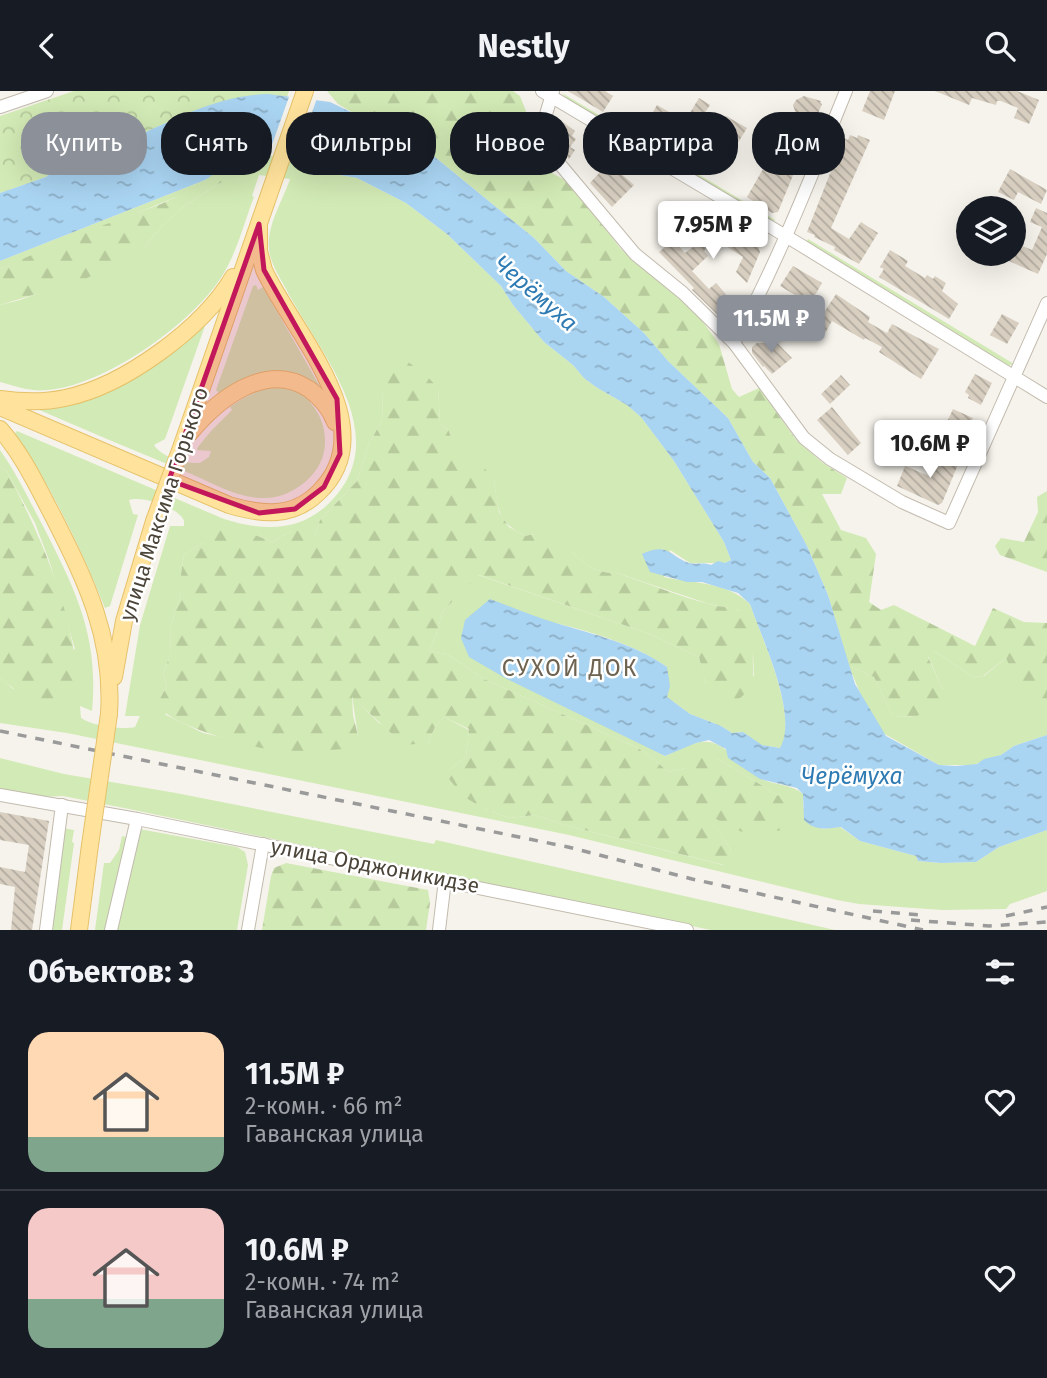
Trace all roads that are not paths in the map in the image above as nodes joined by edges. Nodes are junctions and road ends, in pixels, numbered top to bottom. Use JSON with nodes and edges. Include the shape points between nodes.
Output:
{"nodes":[{"id":1,"x":47,"y":91,"type":"edge"},
{"id":2,"x":305,"y":91,"type":"edge"},
{"id":3,"x":846,"y":91,"type":"edge"},
{"id":4,"x":549,"y":93,"type":"edge"},
{"id":5,"x":0,"y":107,"type":"edge"},
{"id":6,"x":259,"y":224,"type":"junction"},
{"id":7,"x":787,"y":237,"type":"junction"},
{"id":8,"x":1047,"y":303,"type":"edge"},
{"id":9,"x":734,"y":343,"type":"junction"},
{"id":10,"x":1015,"y":376,"type":"junction"},
{"id":11,"x":1047,"y":397,"type":"edge"},
{"id":12,"x":0,"y":399,"type":"edge"},
{"id":13,"x":0,"y":407,"type":"edge"},
{"id":14,"x":0,"y":429,"type":"edge"},
{"id":15,"x":182,"y":445,"type":"junction"},
{"id":16,"x":337,"y":465,"type":"junction"},
{"id":17,"x":109,"y":714,"type":"junction"},
{"id":18,"x":0,"y":795,"type":"edge"},
{"id":19,"x":62,"y":805,"type":"junction"},
{"id":20,"x":137,"y":819,"type":"junction"},
{"id":21,"x":263,"y":843,"type":"junction"},
{"id":22,"x":445,"y":880,"type":"junction"},
{"id":23,"x":627,"y":924,"type":"edge"},
{"id":24,"x":46,"y":930,"type":"edge"},
{"id":25,"x":79,"y":930,"type":"edge"},
{"id":26,"x":111,"y":930,"type":"edge"},
{"id":27,"x":248,"y":930,"type":"edge"},
{"id":28,"x":439,"y":930,"type":"edge"},
{"id":29,"x":687,"y":930,"type":"edge"}],
"edges":[{"from":1,"to":5,"type":"street"},
{"from":2,"to":6,"type":"main road","name":"улица Максима Горького"},
{"from":3,"to":7,"type":"street"},
{"from":4,"to":7,"type":"street"},
{"from":4,"to":9,"type":"street","via":[[540,134],[543,144],[635,254]]},
{"from":6,"to":12,"type":"main road","via":[[236,272],[212,307],[139,366],[74,396],[36,402]]},
{"from":6,"to":15,"type":"main road","name":"улица Максима Горького"},
{"from":6,"to":16,"type":"main road","via":[[264,270],[337,399],[341,430]]},
{"from":7,"to":9,"type":"street"},
{"from":7,"to":10,"type":"street"},
{"from":8,"to":10,"type":"street"},
{"from":9,"to":10,"type":"street","via":[[804,438],[902,502],[948,523]]},
{"from":10,"to":11,"type":"street"},
{"from":13,"to":16,"type":"main road","via":[[221,502],[259,513],[284,512],[306,503],[324,487]]},
{"from":14,"to":17,"type":"main road","via":[[36,482],[95,606],[105,648]]},
{"from":15,"to":16,"type":"main road","via":[[209,412],[240,390],[266,380],[286,380],[316,394],[332,414],[338,435]]},
{"from":15,"to":17,"type":"main road","name":"улица Максима Горького","bridge":true,"via":[[124,621]]},
{"from":17,"to":25,"type":"main road","name":"улица Максима Горького","bridge":true},
{"from":18,"to":19,"type":"street","name":"улица Орджоникидзе"},
{"from":19,"to":20,"type":"street","name":"улица Орджоникидзе"},
{"from":19,"to":24,"type":"street"},
{"from":20,"to":21,"type":"street","name":"улица Орджоникидзе"},
{"from":20,"to":26,"type":"street"},
{"from":21,"to":22,"type":"street","name":"улица Орджоникидзе"},
{"from":21,"to":27,"type":"street"},
{"from":22,"to":23,"type":"street","name":"улица Орджоникидзе"},
{"from":22,"to":28,"type":"street"},
{"from":23,"to":29,"type":"street","name":"улица Орджоникидзе"}]}
